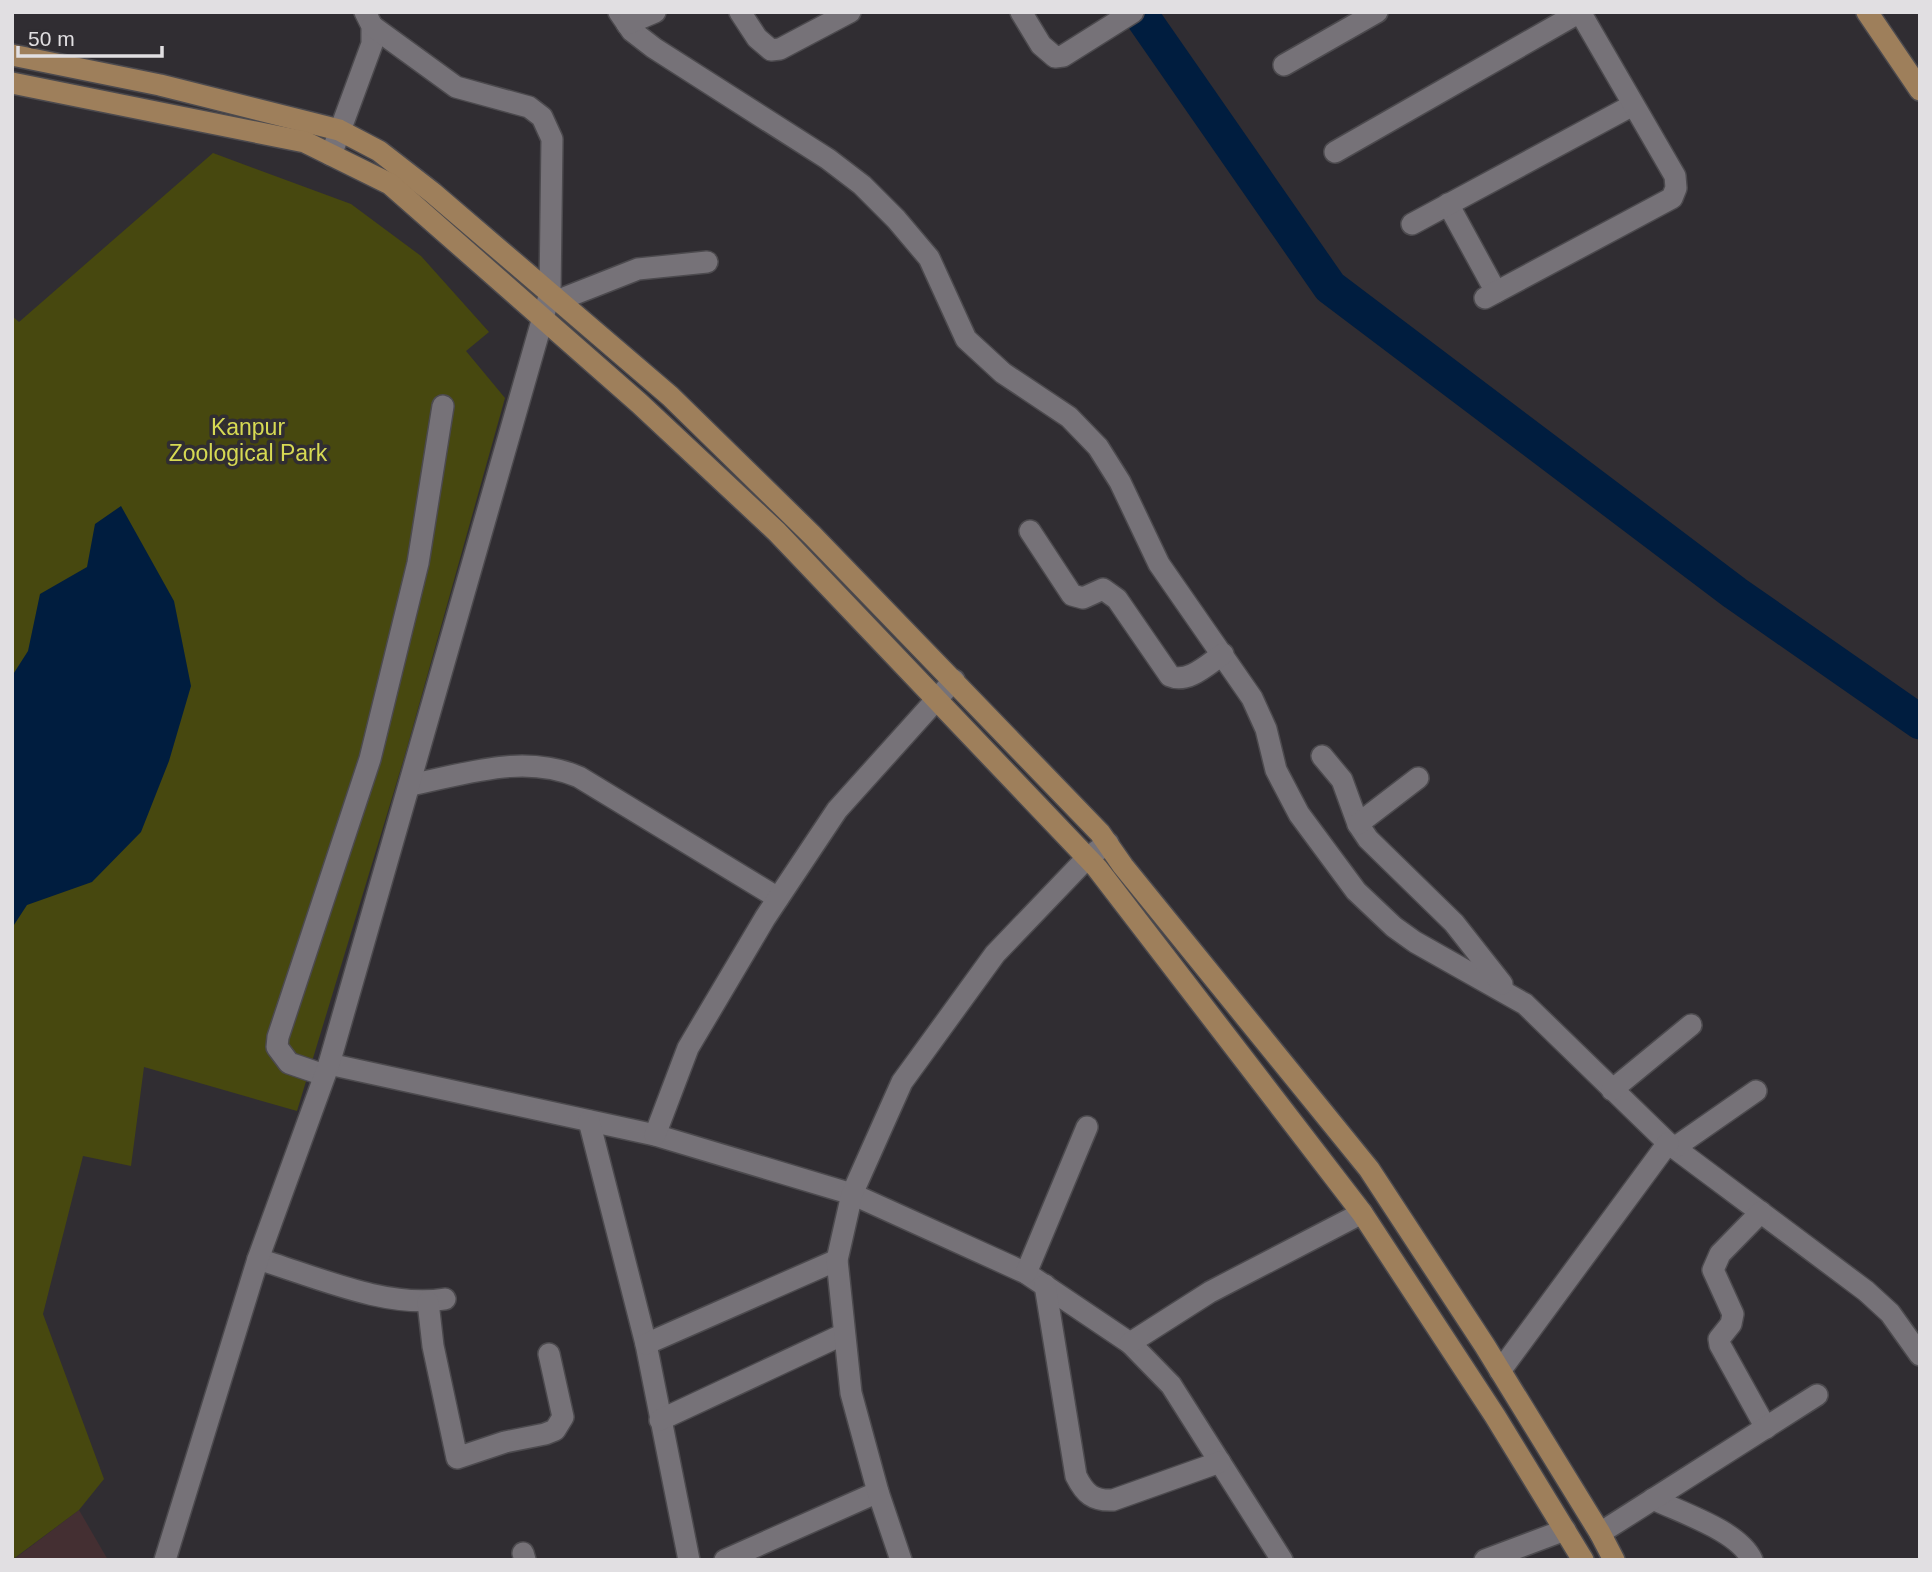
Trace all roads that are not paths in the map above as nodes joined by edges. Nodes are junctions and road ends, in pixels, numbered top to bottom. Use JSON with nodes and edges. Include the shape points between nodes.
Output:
{"nodes":[{"id":1,"x":655,"y":12,"type":"edge"},
{"id":2,"x":740,"y":12,"type":"edge"},
{"id":3,"x":850,"y":12,"type":"edge"},
{"id":4,"x":1021,"y":12,"type":"edge"},
{"id":5,"x":1377,"y":12,"type":"edge"},
{"id":6,"x":1580,"y":12,"type":"edge"},
{"id":7,"x":1867,"y":12,"type":"edge"},
{"id":8,"x":1129,"y":14,"type":"edge"},
{"id":9,"x":623,"y":18,"type":"edge"},
{"id":10,"x":369,"y":19,"type":"edge"},
{"id":11,"x":12,"y":55,"type":"edge"},
{"id":12,"x":1283,"y":65,"type":"dead end"},
{"id":13,"x":12,"y":83,"type":"edge"},
{"id":14,"x":1920,"y":90,"type":"edge"},
{"id":15,"x":1633,"y":104,"type":"junction"},
{"id":16,"x":338,"y":130,"type":"junction"},
{"id":17,"x":1335,"y":152,"type":"dead end"},
{"id":18,"x":331,"y":155,"type":"junction"},
{"id":19,"x":1448,"y":204,"type":"junction"},
{"id":20,"x":1412,"y":224,"type":"dead end"},
{"id":21,"x":707,"y":261,"type":"dead end"},
{"id":22,"x":554,"y":297,"type":"junction"},
{"id":23,"x":543,"y":320,"type":"junction"},
{"id":24,"x":443,"y":406,"type":"dead end"},
{"id":25,"x":1030,"y":531,"type":"dead end"},
{"id":26,"x":1223,"y":654,"type":"junction"},
{"id":27,"x":954,"y":680,"type":"junction"},
{"id":28,"x":936,"y":700,"type":"junction"},
{"id":29,"x":1322,"y":756,"type":"dead end"},
{"id":30,"x":1418,"y":778,"type":"dead end"},
{"id":31,"x":410,"y":785,"type":"junction"},
{"id":32,"x":1358,"y":824,"type":"junction"},
{"id":33,"x":1108,"y":843,"type":"junction"},
{"id":34,"x":1087,"y":858,"type":"junction"},
{"id":35,"x":778,"y":898,"type":"junction"},
{"id":36,"x":1510,"y":993,"type":"junction"},
{"id":37,"x":1691,"y":1025,"type":"dead end"},
{"id":38,"x":327,"y":1069,"type":"junction"},
{"id":39,"x":1612,"y":1090,"type":"junction"},
{"id":40,"x":1756,"y":1091,"type":"dead end"},
{"id":41,"x":589,"y":1121,"type":"junction"},
{"id":42,"x":1087,"y":1127,"type":"dead end"},
{"id":43,"x":655,"y":1135,"type":"junction"},
{"id":44,"x":1671,"y":1146,"type":"junction"},
{"id":45,"x":852,"y":1194,"type":"junction"},
{"id":46,"x":1761,"y":1212,"type":"junction"},
{"id":47,"x":1362,"y":1213,"type":"junction"},
{"id":48,"x":258,"y":1259,"type":"junction"},
{"id":49,"x":837,"y":1260,"type":"junction"},
{"id":50,"x":1026,"y":1273,"type":"junction"},
{"id":51,"x":1045,"y":1285,"type":"junction"},
{"id":52,"x":844,"y":1334,"type":"junction"},
{"id":53,"x":1130,"y":1343,"type":"junction"},
{"id":54,"x":646,"y":1344,"type":"junction"},
{"id":55,"x":549,"y":1354,"type":"dead end"},
{"id":56,"x":1920,"y":1356,"type":"edge"},
{"id":57,"x":1500,"y":1371,"type":"junction"},
{"id":58,"x":1817,"y":1395,"type":"dead end"},
{"id":59,"x":660,"y":1420,"type":"junction"},
{"id":60,"x":1766,"y":1428,"type":"junction"},
{"id":61,"x":1220,"y":1462,"type":"junction"},
{"id":62,"x":878,"y":1492,"type":"junction"},
{"id":63,"x":1653,"y":1499,"type":"junction"},
{"id":64,"x":1565,"y":1530,"type":"junction"},
{"id":65,"x":1600,"y":1533,"type":"junction"},
{"id":66,"x":165,"y":1560,"type":"edge"},
{"id":67,"x":689,"y":1560,"type":"edge"},
{"id":68,"x":725,"y":1560,"type":"edge"},
{"id":69,"x":901,"y":1560,"type":"edge"},
{"id":70,"x":1282,"y":1560,"type":"edge"},
{"id":71,"x":1485,"y":1560,"type":"edge"},
{"id":72,"x":1583,"y":1560,"type":"edge"},
{"id":73,"x":1614,"y":1560,"type":"edge"},
{"id":74,"x":1752,"y":1560,"type":"edge"}],
"edges":[{"from":1,"to":9,"type":"street"},
{"from":2,"to":3,"type":"street","via":[[771,50]]},
{"from":4,"to":8,"type":"street","via":[[1041,45],[1055,57]]},
{"from":5,"to":12,"type":"street"},
{"from":6,"to":15,"type":"street"},
{"from":6,"to":17,"type":"street"},
{"from":7,"to":14,"type":"main road"},
{"from":9,"to":26,"type":"street","via":[[654,48],[845,170],[896,219],[929,258],[966,339],[1003,373],[1069,417],[1098,447],[1159,564]]},
{"from":10,"to":16,"type":"street","via":[[372,44]]},
{"from":10,"to":22,"type":"street","via":[[456,87],[529,107],[542,117],[552,139]]},
{"from":11,"to":16,"type":"main road","via":[[160,85]]},
{"from":13,"to":18,"type":"main road","via":[[305,142]]},
{"from":15,"to":19,"type":"street"},
{"from":15,"to":19,"type":"street","via":[[1675,176],[1672,198],[1491,295]]},
{"from":16,"to":18,"type":"street"},
{"from":16,"to":22,"type":"main road","via":[[379,151]]},
{"from":18,"to":23,"type":"main road","via":[[390,184]]},
{"from":19,"to":20,"type":"street"},
{"from":21,"to":22,"type":"street","via":[[638,269]]},
{"from":22,"to":23,"type":"street"},
{"from":22,"to":27,"type":"main road","via":[[670,396]]},
{"from":23,"to":28,"type":"main road","via":[[777,532]]},
{"from":23,"to":31,"type":"street"},
{"from":24,"to":38,"type":"street","via":[[418,563],[369,758],[278,1037],[277,1047],[289,1063]]},
{"from":25,"to":26,"type":"street","via":[[1072,595],[1083,598],[1103,589],[1117,598],[1170,676],[1186,678]]},
{"from":26,"to":36,"type":"street","via":[[1260,713],[1286,792],[1356,891],[1415,942]]},
{"from":27,"to":28,"type":"street"},
{"from":27,"to":33,"type":"main road"},
{"from":28,"to":34,"type":"main road"},
{"from":28,"to":35,"type":"street","via":[[837,810]]},
{"from":29,"to":32,"type":"street","via":[[1342,779]]},
{"from":30,"to":32,"type":"street"},
{"from":31,"to":35,"type":"street","via":[[502,767],[555,767],[579,777]]},
{"from":31,"to":38,"type":"street"},
{"from":32,"to":36,"type":"street","via":[[1454,923]]},
{"from":33,"to":34,"type":"street"},
{"from":33,"to":57,"type":"main road","via":[[1345,1135]]},
{"from":34,"to":45,"type":"street","via":[[995,954],[902,1082]]},
{"from":34,"to":47,"type":"main road"},
{"from":35,"to":43,"type":"street","via":[[688,1048]]},
{"from":36,"to":39,"type":"street","via":[[1541,1017]]},
{"from":37,"to":39,"type":"street"},
{"from":38,"to":41,"type":"street"},
{"from":38,"to":48,"type":"street"},
{"from":39,"to":44,"type":"street"},
{"from":40,"to":44,"type":"street"},
{"from":41,"to":43,"type":"street"},
{"from":41,"to":54,"type":"street"},
{"from":42,"to":50,"type":"street"},
{"from":43,"to":45,"type":"street"},
{"from":44,"to":46,"type":"street"},
{"from":44,"to":57,"type":"street"},
{"from":45,"to":49,"type":"street"},
{"from":45,"to":50,"type":"street"},
{"from":46,"to":56,"type":"street","via":[[1882,1306]]},
{"from":46,"to":60,"type":"street","via":[[1720,1254],[1713,1270],[1733,1314],[1720,1345]]},
{"from":47,"to":53,"type":"street","via":[[1210,1292]]},
{"from":47,"to":64,"type":"main road"},
{"from":48,"to":55,"type":"street","via":[[400,1300],[436,1300],[433,1346],[457,1458],[545,1434],[560,1424],[563,1417]]},
{"from":48,"to":66,"type":"street"},
{"from":49,"to":52,"type":"street"},
{"from":49,"to":54,"type":"street"},
{"from":50,"to":51,"type":"street"},
{"from":51,"to":53,"type":"street"},
{"from":51,"to":61,"type":"street","via":[[1076,1476],[1083,1489],[1099,1500],[1113,1500]]},
{"from":52,"to":59,"type":"street"},
{"from":52,"to":62,"type":"street","via":[[851,1393]]},
{"from":53,"to":61,"type":"street","via":[[1171,1385]]},
{"from":54,"to":59,"type":"street"},
{"from":57,"to":65,"type":"main road"},
{"from":58,"to":60,"type":"street"},
{"from":59,"to":67,"type":"street"},
{"from":60,"to":63,"type":"street"},
{"from":61,"to":70,"type":"street"},
{"from":62,"to":68,"type":"street"},
{"from":62,"to":69,"type":"street"},
{"from":63,"to":65,"type":"street"},
{"from":63,"to":74,"type":"street","via":[[1733,1538]]},
{"from":64,"to":71,"type":"street"},
{"from":64,"to":72,"type":"main road"},
{"from":65,"to":73,"type":"main road"}]}
